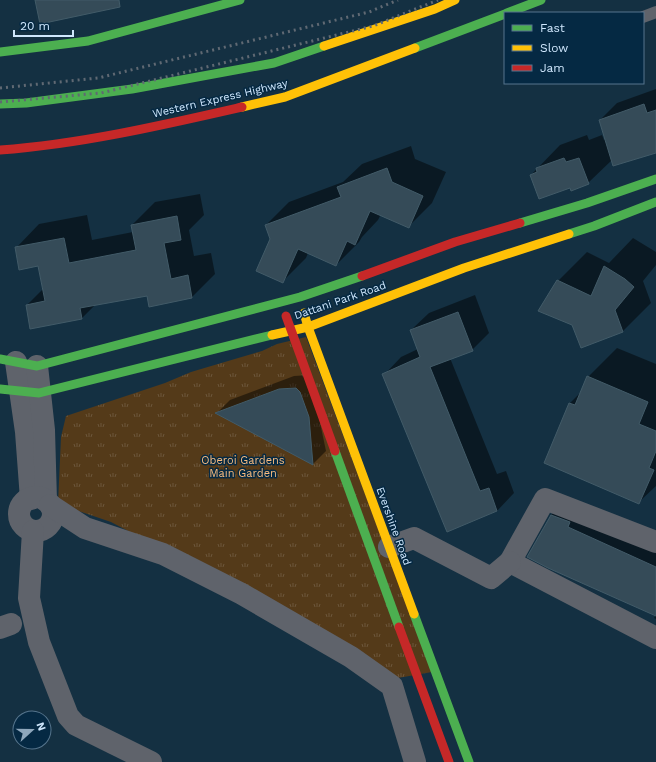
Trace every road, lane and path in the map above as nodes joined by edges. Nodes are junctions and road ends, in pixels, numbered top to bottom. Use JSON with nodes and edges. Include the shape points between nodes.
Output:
{"nodes":[{"id":1,"x":240,"y":0,"type":"edge"},
{"id":2,"x":455,"y":0,"type":"edge"},
{"id":3,"x":541,"y":0,"type":"edge"},
{"id":4,"x":519,"y":8,"type":"junction"},
{"id":5,"x":509,"y":12,"type":"edge"},
{"id":6,"x":529,"y":12,"type":"edge"},
{"id":7,"x":656,"y":12,"type":"edge"},
{"id":8,"x":504,"y":14,"type":"edge"},
{"id":9,"x":644,"y":17,"type":"edge"},
{"id":10,"x":0,"y":52,"type":"edge"},
{"id":11,"x":0,"y":104,"type":"edge"},
{"id":12,"x":0,"y":150,"type":"edge"},
{"id":13,"x":656,"y":179,"type":"edge"},
{"id":14,"x":656,"y":202,"type":"edge"},
{"id":15,"x":591,"y":214,"type":"junction"},
{"id":16,"x":300,"y":297,"type":"junction"},
{"id":17,"x":282,"y":301,"type":"junction"},
{"id":18,"x":308,"y":327,"type":"junction"},
{"id":19,"x":290,"y":330,"type":"junction"},
{"id":20,"x":18,"y":363,"type":"edge"},
{"id":21,"x":0,"y":389,"type":"edge"},
{"id":22,"x":30,"y":392,"type":"junction"},
{"id":23,"x":42,"y":501,"type":"junction"},
{"id":24,"x":656,"y":542,"type":"edge"},
{"id":25,"x":389,"y":547,"type":"junction"},
{"id":26,"x":510,"y":562,"type":"junction"},
{"id":27,"x":656,"y":638,"type":"edge"},
{"id":28,"x":427,"y":675,"type":"junction"},
{"id":29,"x":392,"y":686,"type":"junction"},
{"id":30,"x":151,"y":762,"type":"edge"},
{"id":31,"x":416,"y":762,"type":"edge"},
{"id":32,"x":449,"y":762,"type":"edge"},
{"id":33,"x":469,"y":762,"type":"edge"}],
"edges":[{"from":1,"to":10,"type":"main road","via":[[88,41]]},
{"from":2,"to":11,"type":"main road","name":"Western Express Highway","via":[[274,63],[132,89]]},
{"from":3,"to":4,"type":"main road","name":"Western Express Highway"},
{"from":4,"to":5,"type":"main road","name":"Western Express Highway"},
{"from":4,"to":6,"type":"lane"},
{"from":7,"to":9,"type":"lane"},
{"from":8,"to":12,"type":"main road","name":"Western Express Highway","via":[[285,96],[176,122],[41,147]]},
{"from":13,"to":15,"type":"main road","name":"Dattani Park Road"},
{"from":14,"to":15,"type":"main road","name":"Dattani Park Road"},
{"from":15,"to":16,"type":"main road","name":"Dattani Park Road","via":[[456,245]]},
{"from":15,"to":18,"type":"main road","name":"Dattani Park Road"},
{"from":16,"to":17,"type":"main road","name":"Dattani Park Road"},
{"from":16,"to":18,"type":"main road","name":"Evershine Road"},
{"from":17,"to":19,"type":"main road","name":"Evershine Road"},
{"from":17,"to":20,"type":"main road","name":"Dattani Park Road"},
{"from":18,"to":19,"type":"main road","name":"Dattani Park Road"},
{"from":18,"to":25,"type":"main road","name":"Evershine Road"},
{"from":19,"to":22,"type":"main road","name":"Dattani Park Road"},
{"from":19,"to":28,"type":"main road","name":"Evershine Road"},
{"from":20,"to":22,"type":"street"},
{"from":21,"to":22,"type":"main road","name":"Dattani Park Road"},
{"from":22,"to":23,"type":"street","via":[[44,430]]},
{"from":23,"to":29,"type":"street","via":[[85,528],[163,554],[242,594],[352,657]]},
{"from":23,"to":30,"type":"street","via":[[52,515],[48,526],[33,531],[29,598],[39,642],[68,716],[76,725]]},
{"from":24,"to":26,"type":"street","via":[[545,499]]},
{"from":25,"to":26,"type":"street","via":[[414,538],[491,578]]},
{"from":25,"to":28,"type":"main road","name":"Evershine Road"},
{"from":26,"to":27,"type":"street"},
{"from":28,"to":29,"type":"street"},
{"from":28,"to":32,"type":"main road","name":"Evershine Road"},
{"from":28,"to":33,"type":"main road","name":"Evershine Road"},
{"from":29,"to":31,"type":"street"}]}
